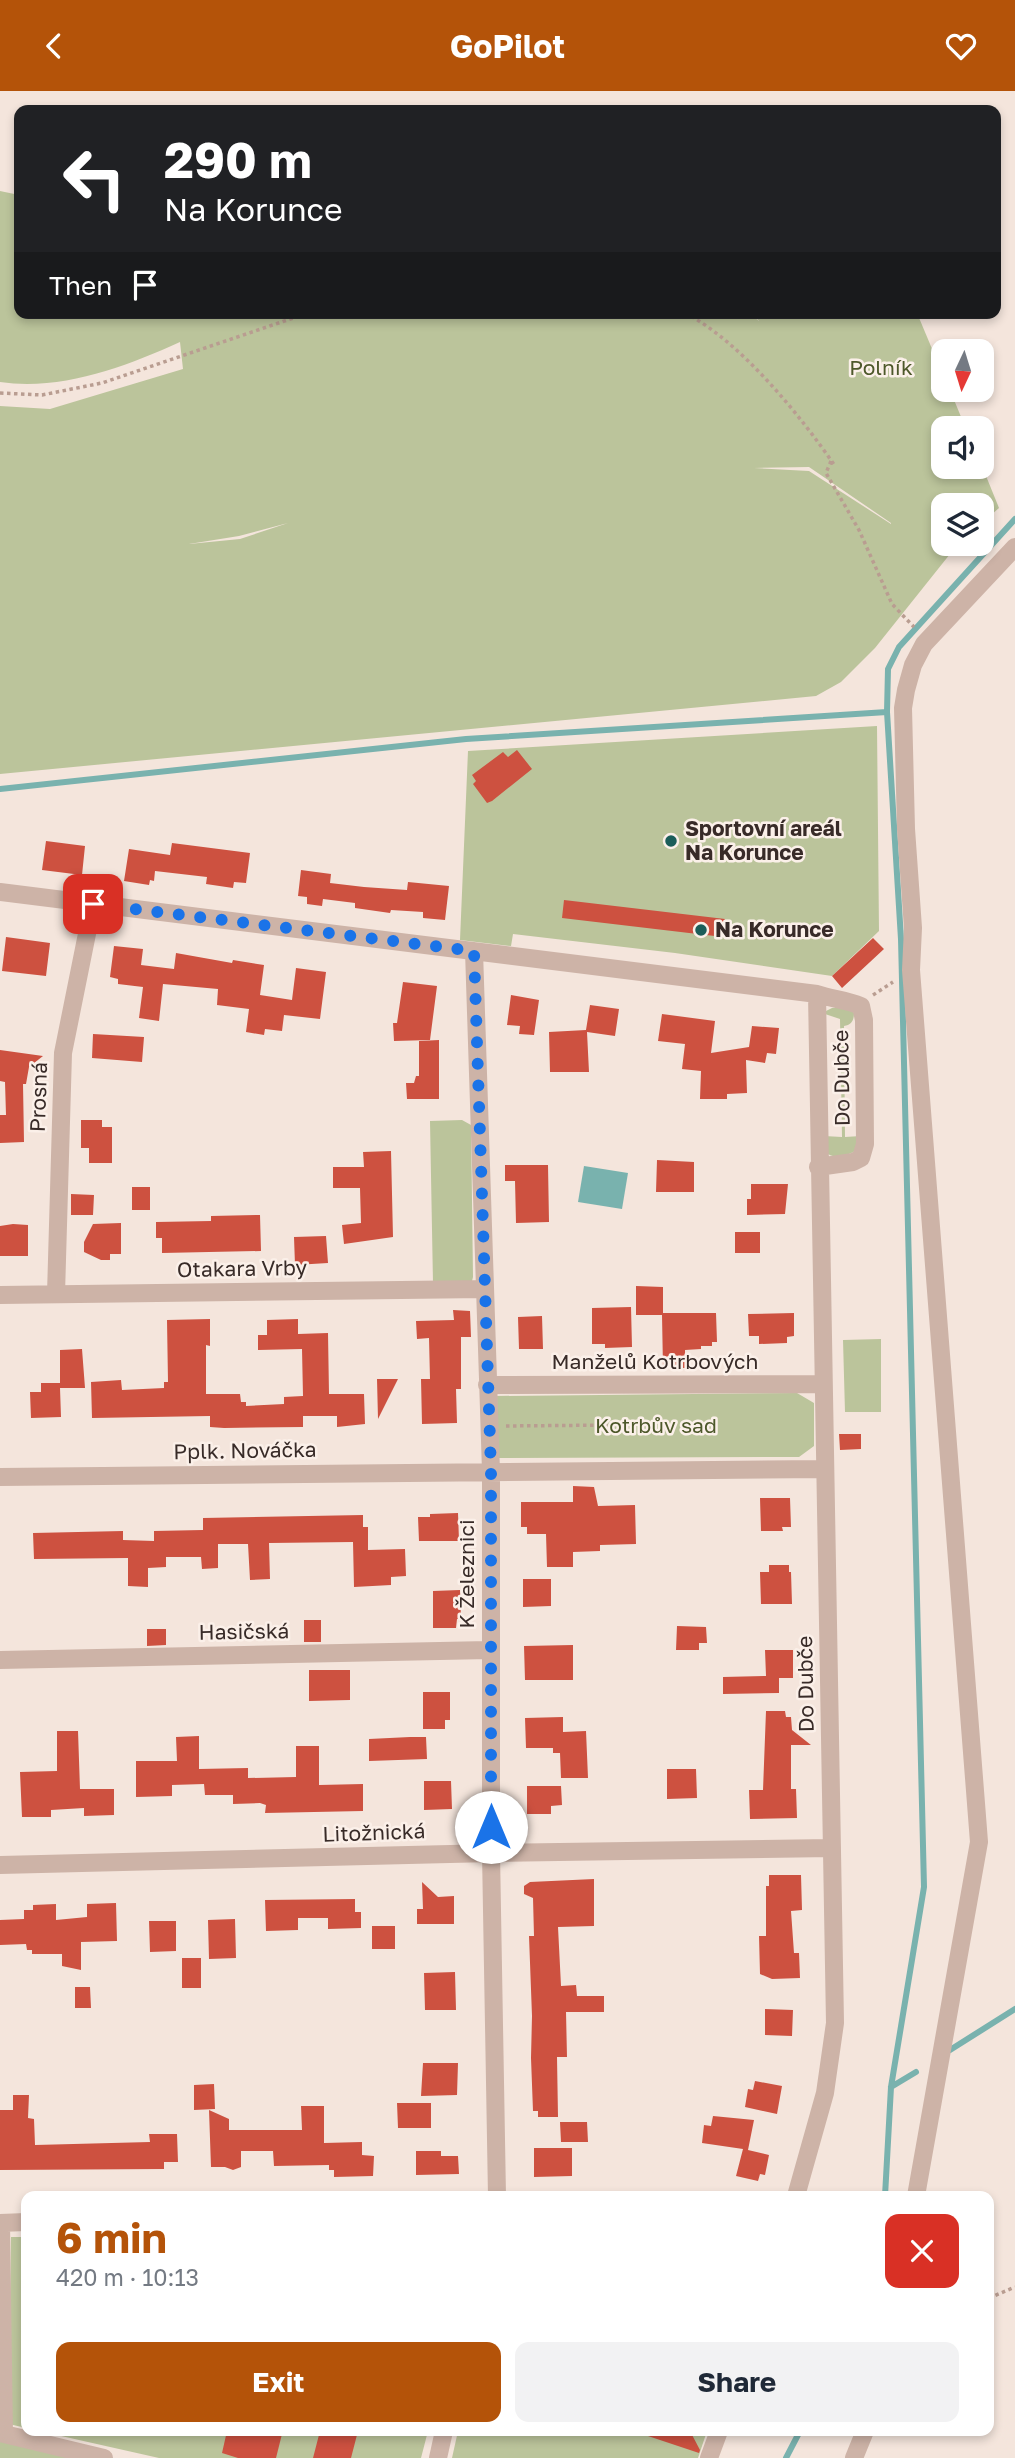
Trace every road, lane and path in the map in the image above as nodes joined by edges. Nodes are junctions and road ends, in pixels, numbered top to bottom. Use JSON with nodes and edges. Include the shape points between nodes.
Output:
{"nodes":[{"id":1,"x":290,"y":319,"type":"edge"},
{"id":2,"x":694,"y":319,"type":"edge"},
{"id":3,"x":0,"y":393,"type":"edge"},
{"id":4,"x":831,"y":460,"type":"junction"},
{"id":5,"x":835,"y":466,"type":"dead end"},
{"id":6,"x":1015,"y":547,"type":"edge"},
{"id":7,"x":912,"y":625,"type":"dead end"},
{"id":8,"x":0,"y":892,"type":"edge"},
{"id":9,"x":93,"y":904,"type":"junction"},
{"id":10,"x":474,"y":951,"type":"junction"},
{"id":11,"x":898,"y":979,"type":"dead end"},
{"id":12,"x":817,"y":994,"type":"junction"},
{"id":13,"x":861,"y":1006,"type":"junction"},
{"id":14,"x":818,"y":1167,"type":"junction"},
{"id":15,"x":484,"y":1289,"type":"junction"},
{"id":16,"x":56,"y":1294,"type":"junction"},
{"id":17,"x":0,"y":1295,"type":"edge"},
{"id":18,"x":823,"y":1384,"type":"junction"},
{"id":19,"x":487,"y":1385,"type":"junction"},
{"id":20,"x":616,"y":1425,"type":"dead end"},
{"id":21,"x":489,"y":1426,"type":"junction"},
{"id":22,"x":825,"y":1469,"type":"junction"},
{"id":23,"x":491,"y":1471,"type":"junction"},
{"id":24,"x":0,"y":1477,"type":"edge"},
{"id":25,"x":489,"y":1650,"type":"junction"},
{"id":26,"x":0,"y":1660,"type":"edge"},
{"id":27,"x":832,"y":1848,"type":"junction"},
{"id":28,"x":491,"y":1853,"type":"junction"},
{"id":29,"x":0,"y":1865,"type":"edge"},
{"id":30,"x":497,"y":2191,"type":"edge"},
{"id":31,"x":797,"y":2191,"type":"edge"},
{"id":32,"x":917,"y":2191,"type":"edge"},
{"id":33,"x":21,"y":2222,"type":"edge"},
{"id":34,"x":0,"y":2223,"type":"edge"},
{"id":35,"x":1015,"y":2287,"type":"edge"},
{"id":36,"x":994,"y":2296,"type":"edge"},
{"id":37,"x":2,"y":2434,"type":"edge"},
{"id":38,"x":443,"y":2436,"type":"edge"},
{"id":39,"x":717,"y":2436,"type":"edge"},
{"id":40,"x":863,"y":2436,"type":"edge"},
{"id":41,"x":104,"y":2458,"type":"edge"},
{"id":42,"x":438,"y":2458,"type":"edge"},
{"id":43,"x":709,"y":2458,"type":"edge"},
{"id":44,"x":854,"y":2458,"type":"edge"}],
"edges":[{"from":1,"to":3,"type":"path","via":[[102,383],[42,395]]},
{"from":2,"to":4,"type":"path","via":[[731,343],[806,425]]},
{"from":4,"to":5,"type":"path"},
{"from":4,"to":7,"type":"path","via":[[826,473],[859,530],[892,604]]},
{"from":6,"to":32,"type":"street","via":[[924,644],[913,665],[903,709],[911,970],[979,1842]]},
{"from":8,"to":9,"type":"street"},
{"from":9,"to":10,"type":"street"},
{"from":9,"to":16,"type":"street","name":"Prosná","via":[[63,1053]]},
{"from":10,"to":12,"type":"street"},
{"from":10,"to":15,"type":"street","name":"K Železnici"},
{"from":11,"to":13,"type":"path"},
{"from":12,"to":13,"type":"street","name":"Do Dubče"},
{"from":12,"to":14,"type":"street","name":"Do Dubče"},
{"from":13,"to":14,"type":"street","name":"Do Dubče","via":[[865,1144],[861,1158],[853,1162]]},
{"from":14,"to":18,"type":"street","name":"Do Dubče"},
{"from":15,"to":16,"type":"street","name":"Otakara Vrby"},
{"from":15,"to":19,"type":"street","name":"K Železnici"},
{"from":16,"to":17,"type":"street","name":"Otakara Vrby"},
{"from":18,"to":19,"type":"street","name":"Manželů Kotrbových"},
{"from":18,"to":22,"type":"street","name":"Do Dubče"},
{"from":19,"to":21,"type":"street","name":"K Železnici"},
{"from":20,"to":21,"type":"path"},
{"from":21,"to":23,"type":"street","name":"K Železnici"},
{"from":22,"to":23,"type":"street"},
{"from":22,"to":27,"type":"street","name":"Do Dubče"},
{"from":23,"to":24,"type":"street","name":"Pplk. Nováčka"},
{"from":23,"to":25,"type":"street","name":"K Železnici"},
{"from":25,"to":26,"type":"street","name":"Hasičská"},
{"from":25,"to":28,"type":"street","name":"K Železnici"},
{"from":27,"to":28,"type":"street","name":"Litožnická"},
{"from":27,"to":31,"type":"street","name":"Do Dubče","via":[[833,2046]]},
{"from":28,"to":29,"type":"street","name":"Litožnická"},
{"from":28,"to":30,"type":"street","name":"K Železnici"},
{"from":33,"to":34,"type":"street"},
{"from":34,"to":37,"type":"street"},
{"from":35,"to":36,"type":"path"},
{"from":37,"to":41,"type":"street"},
{"from":38,"to":42,"type":"street"},
{"from":39,"to":43,"type":"street"},
{"from":40,"to":44,"type":"street"}]}
